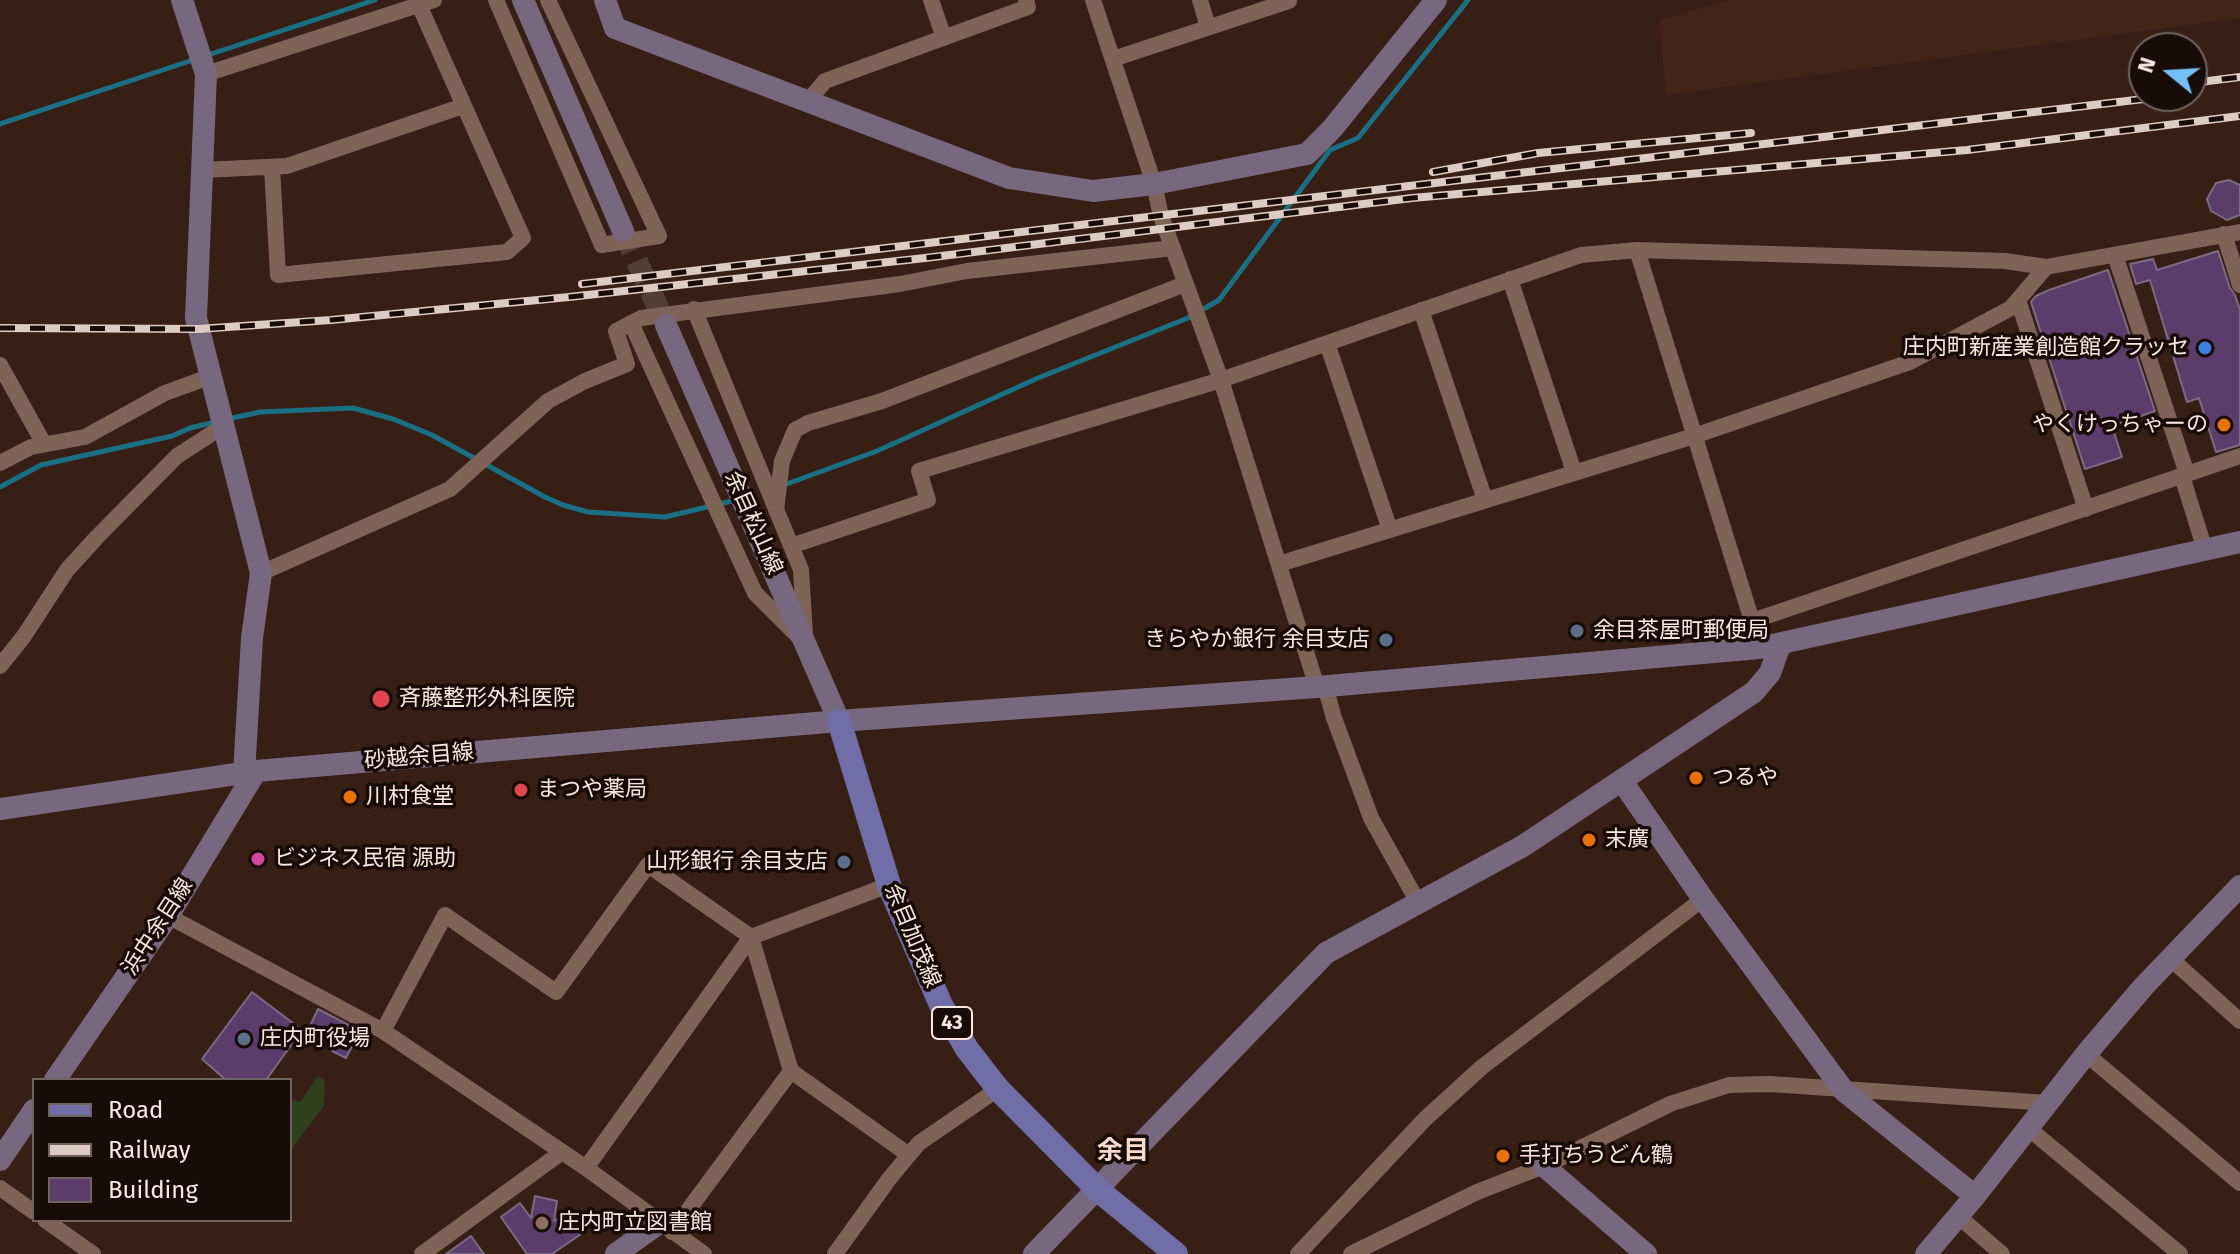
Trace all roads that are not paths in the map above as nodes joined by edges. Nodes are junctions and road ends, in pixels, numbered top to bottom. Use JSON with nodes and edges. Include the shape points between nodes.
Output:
{"nodes":[{"id":1,"x":182,"y":0,"type":"edge"},
{"id":2,"x":496,"y":0,"type":"edge"},
{"id":3,"x":523,"y":0,"type":"edge"},
{"id":4,"x":548,"y":0,"type":"edge"},
{"id":5,"x":605,"y":0,"type":"edge"},
{"id":6,"x":931,"y":0,"type":"edge"},
{"id":7,"x":1026,"y":0,"type":"edge"},
{"id":8,"x":1093,"y":0,"type":"edge"},
{"id":9,"x":1200,"y":0,"type":"edge"},
{"id":10,"x":1436,"y":0,"type":"edge"},
{"id":11,"x":1289,"y":1,"type":"edge"},
{"id":12,"x":427,"y":3,"type":"edge"},
{"id":13,"x":1208,"y":27,"type":"junction"},
{"id":14,"x":944,"y":38,"type":"junction"},
{"id":15,"x":1113,"y":59,"type":"junction"},
{"id":16,"x":206,"y":74,"type":"junction"},
{"id":17,"x":808,"y":101,"type":"junction"},
{"id":18,"x":463,"y":106,"type":"junction"},
{"id":19,"x":272,"y":167,"type":"junction"},
{"id":20,"x":202,"y":170,"type":"junction"},
{"id":21,"x":1154,"y":184,"type":"junction"},
{"id":22,"x":623,"y":231,"type":"tunnel mouth"},
{"id":23,"x":2232,"y":233,"type":"edge"},
{"id":24,"x":1173,"y":248,"type":"junction"},
{"id":25,"x":1637,"y":250,"type":"junction"},
{"id":26,"x":2115,"y":255,"type":"junction"},
{"id":27,"x":2046,"y":267,"type":"junction"},
{"id":28,"x":1510,"y":279,"type":"junction"},
{"id":29,"x":1185,"y":284,"type":"junction"},
{"id":30,"x":2240,"y":285,"type":"edge"},
{"id":31,"x":2018,"y":300,"type":"junction"},
{"id":32,"x":694,"y":309,"type":"junction"},
{"id":33,"x":1421,"y":310,"type":"junction"},
{"id":34,"x":631,"y":323,"type":"junction"},
{"id":35,"x":666,"y":325,"type":"tunnel mouth"},
{"id":36,"x":1327,"y":343,"type":"junction"},
{"id":37,"x":0,"y":365,"type":"edge"},
{"id":38,"x":209,"y":377,"type":"junction"},
{"id":39,"x":1221,"y":380,"type":"junction"},
{"id":40,"x":222,"y":427,"type":"junction"},
{"id":41,"x":1694,"y":436,"type":"junction"},
{"id":42,"x":44,"y":444,"type":"junction"},
{"id":43,"x":2240,"y":456,"type":"edge"},
{"id":44,"x":0,"y":463,"type":"edge"},
{"id":45,"x":1574,"y":472,"type":"junction"},
{"id":46,"x":2184,"y":475,"type":"junction"},
{"id":47,"x":1485,"y":500,"type":"junction"},
{"id":48,"x":2086,"y":509,"type":"junction"},
{"id":49,"x":776,"y":510,"type":"junction"},
{"id":50,"x":1390,"y":530,"type":"junction"},
{"id":51,"x":2240,"y":542,"type":"edge"},
{"id":52,"x":791,"y":546,"type":"junction"},
{"id":53,"x":2205,"y":550,"type":"junction"},
{"id":54,"x":1279,"y":564,"type":"junction"},
{"id":55,"x":261,"y":573,"type":"junction"},
{"id":56,"x":1752,"y":621,"type":"junction"},
{"id":57,"x":806,"y":644,"type":"junction"},
{"id":58,"x":1769,"y":646,"type":"junction"},
{"id":59,"x":0,"y":666,"type":"edge"},
{"id":60,"x":1321,"y":686,"type":"junction"},
{"id":61,"x":839,"y":721,"type":"junction"},
{"id":62,"x":250,"y":772,"type":"junction"},
{"id":63,"x":1622,"y":781,"type":"junction"},
{"id":64,"x":0,"y":809,"type":"edge"},
{"id":65,"x":889,"y":885,"type":"junction"},
{"id":66,"x":2240,"y":886,"type":"edge"},
{"id":67,"x":1703,"y":899,"type":"junction"},
{"id":68,"x":1419,"y":904,"type":"junction"},
{"id":69,"x":168,"y":916,"type":"junction"},
{"id":70,"x":751,"y":937,"type":"junction"},
{"id":71,"x":2171,"y":959,"type":"junction"},
{"id":72,"x":2240,"y":1021,"type":"edge"},
{"id":73,"x":383,"y":1031,"type":"junction"},
{"id":74,"x":2086,"y":1054,"type":"junction"},
{"id":75,"x":791,"y":1071,"type":"junction"},
{"id":76,"x":56,"y":1078,"type":"edge"},
{"id":77,"x":998,"y":1089,"type":"junction"},
{"id":78,"x":1844,"y":1091,"type":"junction"},
{"id":79,"x":2048,"y":1103,"type":"junction"},
{"id":80,"x":32,"y":1113,"type":"edge"},
{"id":81,"x":2028,"y":1128,"type":"junction"},
{"id":82,"x":562,"y":1152,"type":"junction"},
{"id":83,"x":909,"y":1155,"type":"junction"},
{"id":84,"x":0,"y":1160,"type":"edge"},
{"id":85,"x":1544,"y":1166,"type":"junction"},
{"id":86,"x":586,"y":1168,"type":"junction"},
{"id":87,"x":2240,"y":1183,"type":"edge"},
{"id":88,"x":0,"y":1188,"type":"edge"},
{"id":89,"x":1098,"y":1190,"type":"junction"},
{"id":90,"x":1975,"y":1196,"type":"junction"},
{"id":91,"x":32,"y":1211,"type":"edge"},
{"id":92,"x":1958,"y":1216,"type":"junction"},
{"id":93,"x":48,"y":1222,"type":"edge"},
{"id":94,"x":666,"y":1228,"type":"junction"},
{"id":95,"x":93,"y":1254,"type":"edge"},
{"id":96,"x":422,"y":1254,"type":"edge"},
{"id":97,"x":616,"y":1254,"type":"edge"},
{"id":98,"x":704,"y":1254,"type":"edge"},
{"id":99,"x":835,"y":1254,"type":"edge"},
{"id":100,"x":1034,"y":1254,"type":"edge"},
{"id":101,"x":1176,"y":1254,"type":"edge"},
{"id":102,"x":1298,"y":1254,"type":"edge"},
{"id":103,"x":1351,"y":1254,"type":"edge"},
{"id":104,"x":1646,"y":1254,"type":"edge"},
{"id":105,"x":1926,"y":1254,"type":"edge"},
{"id":106,"x":2002,"y":1254,"type":"edge"},
{"id":107,"x":2180,"y":1254,"type":"edge"}],
"edges":[{"from":1,"to":16,"type":"street"},
{"from":2,"to":4,"type":"street","via":[[602,245],[659,236]]},
{"from":3,"to":22,"type":"street"},
{"from":5,"to":17,"type":"street","via":[[615,28]]},
{"from":6,"to":14,"type":"street"},
{"from":7,"to":14,"type":"street","via":[[1028,7]]},
{"from":8,"to":15,"type":"street"},
{"from":9,"to":13,"type":"street"},
{"from":10,"to":21,"type":"street","via":[[1307,154]]},
{"from":11,"to":13,"type":"street"},
{"from":12,"to":16,"type":"street"},
{"from":12,"to":18,"type":"street"},
{"from":13,"to":15,"type":"street"},
{"from":14,"to":17,"type":"street","via":[[825,81]]},
{"from":15,"to":21,"type":"street"},
{"from":16,"to":20,"type":"street"},
{"from":17,"to":21,"type":"street","via":[[1009,178],[1093,191]]},
{"from":18,"to":19,"type":"street"},
{"from":18,"to":19,"type":"street","via":[[523,238],[507,252],[278,275]]},
{"from":19,"to":20,"type":"street"},
{"from":20,"to":38,"type":"street","via":[[196,318]]},
{"from":21,"to":24,"type":"street"},
{"from":23,"to":26,"type":"street"},
{"from":23,"to":30,"type":"street"},
{"from":24,"to":29,"type":"street"},
{"from":24,"to":32,"type":"street"},
{"from":25,"to":27,"type":"street","via":[[2005,261]]},
{"from":25,"to":28,"type":"street","via":[[1581,255]]},
{"from":25,"to":41,"type":"street"},
{"from":26,"to":27,"type":"street"},
{"from":26,"to":46,"type":"street"},
{"from":27,"to":31,"type":"street"},
{"from":28,"to":33,"type":"street"},
{"from":28,"to":45,"type":"street"},
{"from":29,"to":39,"type":"street"},
{"from":29,"to":49,"type":"street","via":[[795,430],[782,461]]},
{"from":31,"to":41,"type":"street","via":[[1910,362]]},
{"from":31,"to":48,"type":"street"},
{"from":32,"to":34,"type":"street"},
{"from":32,"to":49,"type":"street"},
{"from":33,"to":36,"type":"street"},
{"from":33,"to":47,"type":"street"},
{"from":34,"to":55,"type":"street","via":[[616,331],[627,364],[548,401],[450,489]]},
{"from":34,"to":57,"type":"street","via":[[755,593]]},
{"from":35,"to":57,"type":"street","name":"余目松山線"},
{"from":36,"to":39,"type":"street"},
{"from":36,"to":50,"type":"street"},
{"from":37,"to":42,"type":"street"},
{"from":38,"to":40,"type":"street"},
{"from":38,"to":42,"type":"street","via":[[165,393],[85,437]]},
{"from":39,"to":52,"type":"street","via":[[919,471],[928,500]]},
{"from":39,"to":54,"type":"street"},
{"from":40,"to":55,"type":"street"},
{"from":40,"to":59,"type":"street","via":[[177,456],[97,537],[67,570]]},
{"from":41,"to":45,"type":"street"},
{"from":41,"to":56,"type":"street"},
{"from":42,"to":44,"type":"street"},
{"from":43,"to":46,"type":"street"},
{"from":45,"to":47,"type":"street"},
{"from":46,"to":48,"type":"street"},
{"from":46,"to":53,"type":"street"},
{"from":47,"to":50,"type":"street"},
{"from":48,"to":56,"type":"street"},
{"from":49,"to":52,"type":"street"},
{"from":50,"to":54,"type":"street"},
{"from":51,"to":53,"type":"street","name":"砂越余目線"},
{"from":52,"to":57,"type":"street","via":[[801,570]]},
{"from":53,"to":58,"type":"street","name":"砂越余目線"},
{"from":54,"to":60,"type":"street"},
{"from":55,"to":62,"type":"street","via":[[252,638]]},
{"from":56,"to":58,"type":"street"},
{"from":57,"to":61,"type":"street","name":"余目松山線"},
{"from":58,"to":60,"type":"street","name":"砂越余目線"},
{"from":58,"to":63,"type":"street","via":[[1770,673],[1754,692]]},
{"from":60,"to":61,"type":"street","name":"砂越余目線"},
{"from":60,"to":68,"type":"street","via":[[1371,818]]},
{"from":61,"to":62,"type":"street","name":"砂越余目線"},
{"from":61,"to":65,"type":"main road","name":"余目加茂線","number":"43"},
{"from":62,"to":64,"type":"street","name":"砂越余目線"},
{"from":62,"to":69,"type":"street","name":"浜中余目線"},
{"from":63,"to":67,"type":"street"},
{"from":63,"to":68,"type":"street","via":[[1523,846]]},
{"from":65,"to":70,"type":"street"},
{"from":65,"to":77,"type":"main road","name":"余目加茂線","number":"43","via":[[941,1005]]},
{"from":66,"to":71,"type":"street"},
{"from":67,"to":78,"type":"street"},
{"from":67,"to":102,"type":"street","via":[[1482,1067],[1425,1119]]},
{"from":68,"to":89,"type":"street","via":[[1326,953]]},
{"from":69,"to":73,"type":"street"},
{"from":69,"to":76,"type":"street","name":"浜中余目線"},
{"from":70,"to":73,"type":"street","via":[[648,865],[556,992],[445,915]]},
{"from":70,"to":75,"type":"street"},
{"from":70,"to":86,"type":"street"},
{"from":71,"to":72,"type":"street"},
{"from":71,"to":74,"type":"street"},
{"from":73,"to":82,"type":"street"},
{"from":74,"to":79,"type":"street"},
{"from":74,"to":87,"type":"street"},
{"from":75,"to":83,"type":"street"},
{"from":75,"to":94,"type":"street"},
{"from":77,"to":83,"type":"street"},
{"from":77,"to":89,"type":"main road","name":"余目加茂線","number":"43"},
{"from":78,"to":79,"type":"street"},
{"from":78,"to":85,"type":"street","via":[[1729,1085],[1670,1104]]},
{"from":78,"to":90,"type":"street"},
{"from":79,"to":81,"type":"street"},
{"from":80,"to":84,"type":"street"},
{"from":81,"to":90,"type":"street"},
{"from":81,"to":107,"type":"street"},
{"from":82,"to":86,"type":"street"},
{"from":82,"to":96,"type":"street"},
{"from":83,"to":99,"type":"street"},
{"from":85,"to":103,"type":"street","via":[[1477,1192]]},
{"from":85,"to":104,"type":"street"},
{"from":86,"to":94,"type":"street"},
{"from":88,"to":91,"type":"street"},
{"from":89,"to":100,"type":"street"},
{"from":89,"to":101,"type":"main road","name":"余目加茂線","number":"43"},
{"from":90,"to":92,"type":"street"},
{"from":92,"to":105,"type":"street"},
{"from":92,"to":106,"type":"street"},
{"from":93,"to":95,"type":"street"},
{"from":94,"to":97,"type":"street"},
{"from":94,"to":98,"type":"street"}]}
